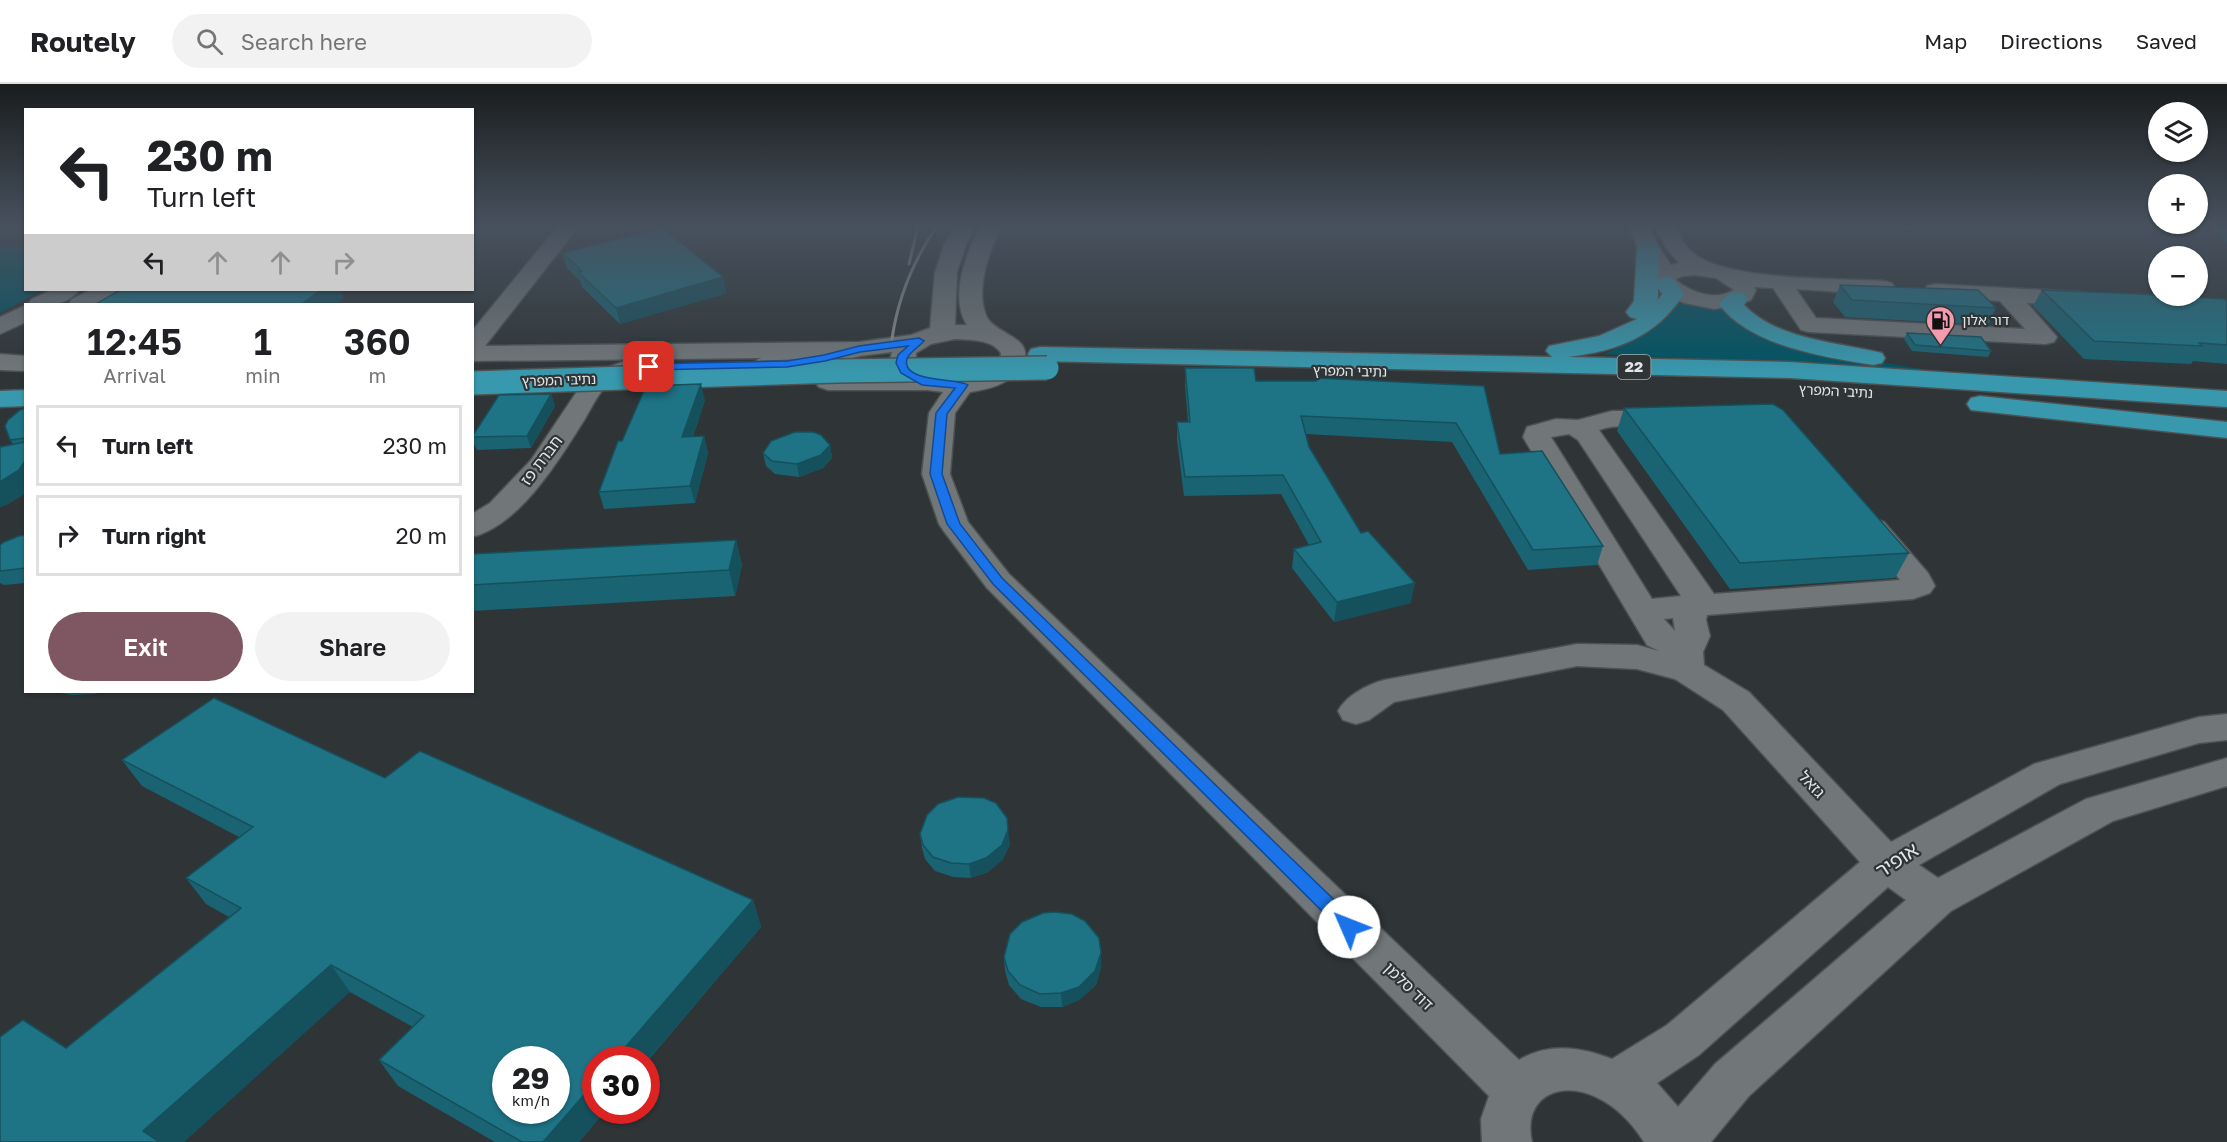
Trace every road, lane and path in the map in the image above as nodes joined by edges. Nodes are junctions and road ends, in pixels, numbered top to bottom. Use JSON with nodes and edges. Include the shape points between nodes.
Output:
{"nodes":[{"id":1,"x":529,"y":275,"type":"edge"},
{"id":2,"x":946,"y":275,"type":"edge"},
{"id":3,"x":974,"y":275,"type":"edge"},
{"id":4,"x":1647,"y":275,"type":"edge"},
{"id":5,"x":1665,"y":275,"type":"edge"},
{"id":6,"x":1668,"y":275,"type":"edge"},
{"id":7,"x":1715,"y":275,"type":"edge"},
{"id":8,"x":1666,"y":281,"type":"junction"},
{"id":9,"x":1780,"y":282,"type":"junction"},
{"id":10,"x":1736,"y":289,"type":"junction"},
{"id":11,"x":66,"y":291,"type":"edge"},
{"id":12,"x":104,"y":291,"type":"edge"},
{"id":13,"x":2007,"y":295,"type":"junction"},
{"id":14,"x":2100,"y":300,"type":"edge"},
{"id":15,"x":42,"y":303,"type":"edge"},
{"id":16,"x":82,"y":303,"type":"edge"},
{"id":17,"x":24,"y":313,"type":"edge"},
{"id":18,"x":0,"y":327,"type":"edge"},
{"id":19,"x":24,"y":328,"type":"edge"},
{"id":20,"x":0,"y":335,"type":"edge"},
{"id":21,"x":929,"y":338,"type":"junction"},
{"id":22,"x":1000,"y":339,"type":"junction"},
{"id":23,"x":474,"y":345,"type":"edge"},
{"id":24,"x":859,"y":349,"type":"junction"},
{"id":25,"x":1570,"y":350,"type":"junction"},
{"id":26,"x":474,"y":354,"type":"edge"},
{"id":27,"x":1369,"y":360,"type":"junction"},
{"id":28,"x":1043,"y":361,"type":"junction"},
{"id":29,"x":0,"y":362,"type":"edge"},
{"id":30,"x":24,"y":364,"type":"edge"},
{"id":31,"x":474,"y":372,"type":"edge"},
{"id":32,"x":597,"y":380,"type":"junction"},
{"id":33,"x":926,"y":383,"type":"junction"},
{"id":34,"x":474,"y":384,"type":"edge"},
{"id":35,"x":474,"y":384,"type":"edge"},
{"id":36,"x":963,"y":385,"type":"junction"},
{"id":37,"x":24,"y":386,"type":"edge"},
{"id":38,"x":0,"y":387,"type":"edge"},
{"id":39,"x":1886,"y":394,"type":"junction"},
{"id":40,"x":2227,"y":398,"type":"edge"},
{"id":41,"x":24,"y":399,"type":"edge"},
{"id":42,"x":0,"y":400,"type":"edge"},
{"id":43,"x":1695,"y":419,"type":"edge"},
{"id":44,"x":2227,"y":420,"type":"edge"},
{"id":45,"x":1588,"y":425,"type":"junction"},
{"id":46,"x":2227,"y":430,"type":"edge"},
{"id":47,"x":1855,"y":507,"type":"edge"},
{"id":48,"x":474,"y":527,"type":"edge"},
{"id":49,"x":1694,"y":607,"type":"junction"},
{"id":50,"x":1642,"y":610,"type":"junction"},
{"id":51,"x":1687,"y":661,"type":"junction"},
{"id":52,"x":1356,"y":711,"type":"dead end"},
{"id":53,"x":2227,"y":728,"type":"edge"},
{"id":54,"x":2227,"y":772,"type":"edge"},
{"id":55,"x":1886,"y":864,"type":"junction"},
{"id":56,"x":1936,"y":899,"type":"junction"},
{"id":57,"x":1617,"y":1082,"type":"junction"},
{"id":58,"x":1517,"y":1091,"type":"junction"},
{"id":59,"x":1507,"y":1142,"type":"edge"},
{"id":60,"x":1670,"y":1142,"type":"edge"},
{"id":61,"x":1680,"y":1142,"type":"edge"}],
"edges":[{"from":1,"to":23,"type":"street"},
{"from":2,"to":21,"type":"street","via":[[945,323]]},
{"from":3,"to":22,"type":"street","via":[[973,311],[977,321]]},
{"from":4,"to":25,"type":"highway","via":[[1646,301],[1634,319],[1606,336]]},
{"from":5,"to":8,"type":"street"},
{"from":6,"to":8,"type":"street"},
{"from":7,"to":10,"type":"street"},
{"from":8,"to":10,"type":"street","via":[[1680,294],[1704,300],[1728,301]]},
{"from":8,"to":25,"type":"highway","via":[[1672,294],[1665,309],[1649,321],[1601,344]]},
{"from":9,"to":10,"type":"street"},
{"from":9,"to":13,"type":"street"},
{"from":9,"to":13,"type":"street","via":[[1809,325],[2045,337]]},
{"from":10,"to":40,"type":"highway","via":[[1731,304],[1737,312],[1794,340],[1846,354]]},
{"from":11,"to":15,"type":"street"},
{"from":12,"to":16,"type":"street"},
{"from":13,"to":14,"type":"street"},
{"from":17,"to":18,"type":"street"},
{"from":19,"to":20,"type":"street"},
{"from":21,"to":22,"type":"street","via":[[972,332]]},
{"from":21,"to":24,"type":"street"},
{"from":21,"to":33,"type":"street","via":[[903,355],[901,363],[905,371]]},
{"from":22,"to":36,"type":"street","via":[[1013,353],[1006,370]]},
{"from":24,"to":26,"type":"street"},
{"from":24,"to":32,"type":"street","via":[[787,364],[635,368]]},
{"from":25,"to":27,"type":"highway"},
{"from":27,"to":28,"type":"highway","name":"נתיבי המפרץ","number":"22"},
{"from":27,"to":40,"type":"highway","name":"נתיבי המפרץ","number":"22","via":[[1790,370]]},
{"from":28,"to":31,"type":"highway","name":"נתיבי המפרץ","number":"22","via":[[997,354]]},
{"from":28,"to":35,"type":"highway","name":"נתיבי המפרץ","number":"22","bridge":true},
{"from":28,"to":39,"type":"highway","name":"נתיבי המפרץ","number":"22","via":[[1582,376]]},
{"from":29,"to":30,"type":"street"},
{"from":32,"to":33,"type":"street"},
{"from":32,"to":34,"type":"street"},
{"from":32,"to":48,"type":"street","name":"חברת פז","via":[[541,466],[500,509]]},
{"from":33,"to":36,"type":"street"},
{"from":36,"to":58,"type":"street","name":"דוד סלמן","via":[[942,413],[936,474],[954,524],[998,581]]},
{"from":37,"to":38,"type":"highway"},
{"from":39,"to":44,"type":"highway","name":"נתיבי המפרץ","number":"22"},
{"from":39,"to":46,"type":"highway"},
{"from":41,"to":42,"type":"street"},
{"from":43,"to":45,"type":"street"},
{"from":45,"to":49,"type":"street","via":[[1698,595]]},
{"from":45,"to":50,"type":"street","via":[[1545,428],[1537,437]]},
{"from":47,"to":49,"type":"street","via":[[1919,586]]},
{"from":49,"to":50,"type":"street"},
{"from":49,"to":51,"type":"street","via":[[1689,620],[1693,636]]},
{"from":50,"to":51,"type":"street","via":[[1659,637]]},
{"from":51,"to":52,"type":"street","via":[[1577,656],[1384,692]]},
{"from":51,"to":55,"type":"street","name":"גזאל","via":[[1736,701]]},
{"from":53,"to":55,"type":"street","name":"אופיר","via":[[2199,730],[2047,774]]},
{"from":54,"to":56,"type":"street","via":[[2100,810]]},
{"from":55,"to":56,"type":"street","name":"גזאל"},
{"from":55,"to":57,"type":"street","name":"אופיר","via":[[1683,1040]]},
{"from":56,"to":61,"type":"street","via":[[1732,1080]]},
{"from":57,"to":58,"type":"street","via":[[1572,1069],[1549,1071]]},
{"from":57,"to":60,"type":"street","via":[[1642,1100],[1661,1123]]},
{"from":58,"to":59,"type":"street","via":[[1507,1110]]}]}
